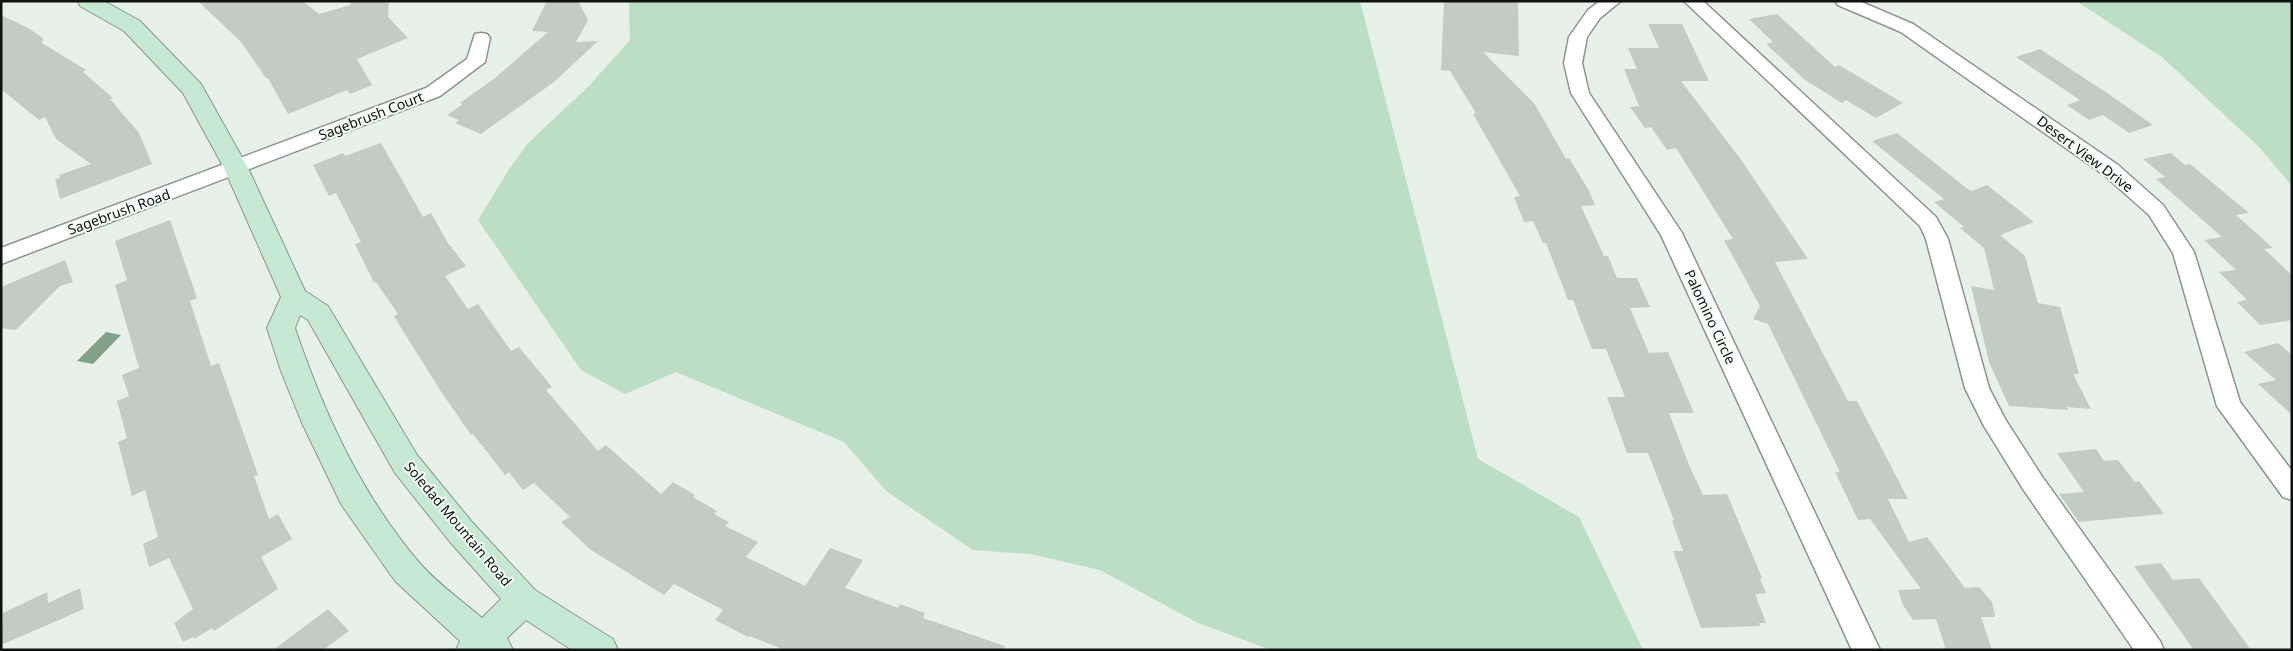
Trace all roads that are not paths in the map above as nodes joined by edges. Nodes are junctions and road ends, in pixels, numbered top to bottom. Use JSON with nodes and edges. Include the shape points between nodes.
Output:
{"nodes":[{"id":1,"x":88,"y":1,"type":"edge"},
{"id":2,"x":1612,"y":1,"type":"edge"},
{"id":3,"x":1693,"y":1,"type":"edge"},
{"id":4,"x":1844,"y":1,"type":"edge"},
{"id":5,"x":481,"y":38,"type":"dead end"},
{"id":6,"x":236,"y":168,"type":"junction"},
{"id":7,"x":1,"y":256,"type":"edge"},
{"id":8,"x":294,"y":297,"type":"junction"},
{"id":9,"x":2292,"y":490,"type":"edge"},
{"id":10,"x":523,"y":600,"type":"junction"},
{"id":11,"x":484,"y":647,"type":"edge"},
{"id":12,"x":601,"y":650,"type":"edge"},
{"id":13,"x":1866,"y":650,"type":"edge"},
{"id":14,"x":2150,"y":650,"type":"edge"}],
"edges":[{"from":1,"to":6,"type":"main road","via":[[132,26],[193,89]]},
{"from":2,"to":13,"type":"street","name":"Palomino Circle","via":[[1594,14],[1578,37],[1572,64],[1580,93],[1671,232]]},
{"from":3,"to":14,"type":"street","via":[[1929,222],[1937,239],[1977,388],[1996,426]]},
{"from":4,"to":9,"type":"street","name":"Desert View Drive","via":[[1907,28],[2111,170],[2156,210],[2183,252],[2229,406]]},
{"from":5,"to":6,"type":"street","name":"Sagebrush Court","via":[[476,62],[433,92]]},
{"from":6,"to":7,"type":"street","name":"Sagebrush Road"},
{"from":6,"to":8,"type":"main road"},
{"from":8,"to":10,"type":"main road","name":"Soledad Mountain Road","via":[[318,313],[406,464],[461,532]]},
{"from":8,"to":11,"type":"main road","via":[[281,328],[313,414],[352,495],[406,571]]},
{"from":10,"to":11,"type":"main road"},
{"from":10,"to":12,"type":"main road","name":"Soledad Mountain Road"}]}
